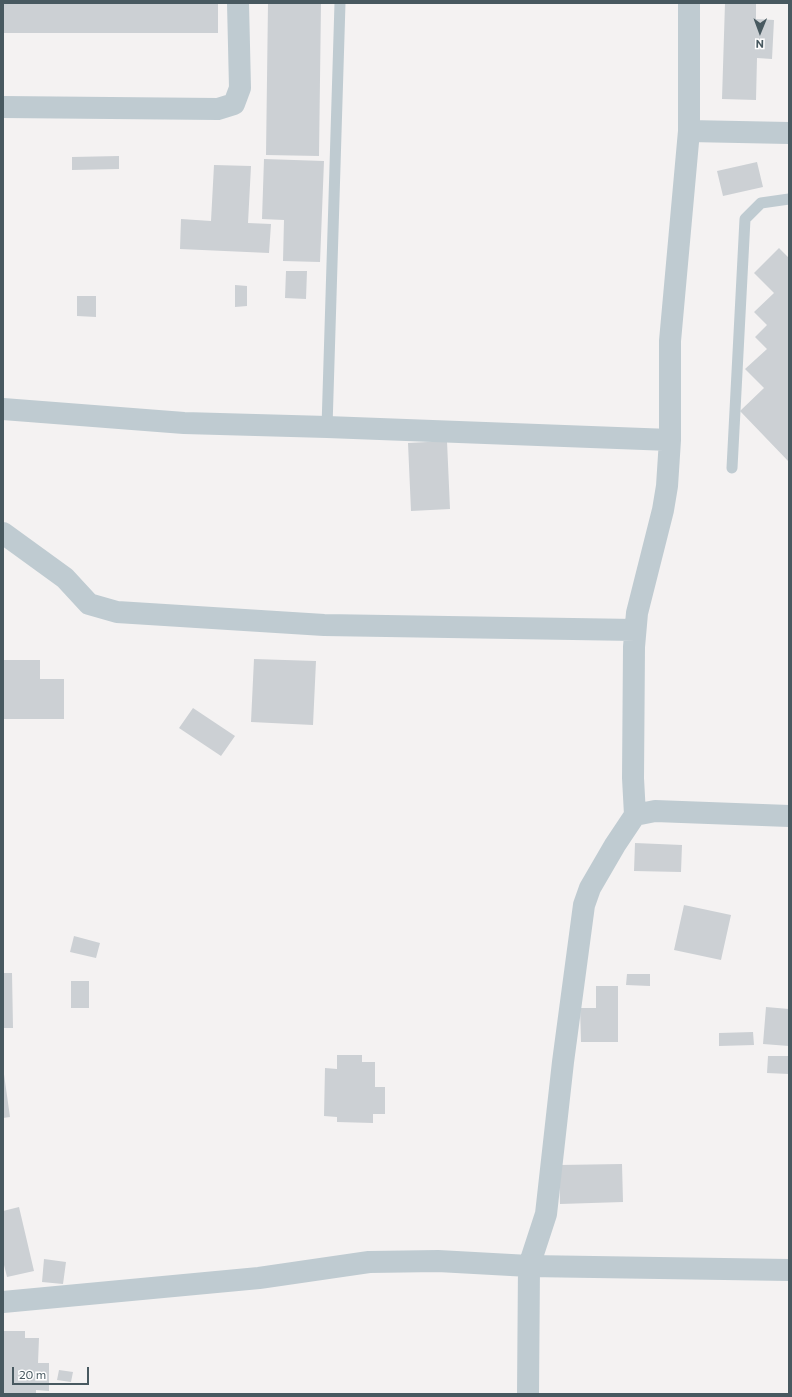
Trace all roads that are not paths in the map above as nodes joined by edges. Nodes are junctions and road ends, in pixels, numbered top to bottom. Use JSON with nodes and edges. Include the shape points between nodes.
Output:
{"nodes":[{"id":1,"x":238,"y":3,"type":"edge"},
{"id":2,"x":340,"y":3,"type":"edge"},
{"id":3,"x":688,"y":3,"type":"edge"},
{"id":4,"x":3,"y":107,"type":"edge"},
{"id":5,"x":689,"y":131,"type":"junction"},
{"id":6,"x":789,"y":133,"type":"edge"},
{"id":7,"x":789,"y":199,"type":"edge"},
{"id":8,"x":3,"y":409,"type":"edge"},
{"id":9,"x":327,"y":427,"type":"junction"},
{"id":10,"x":670,"y":440,"type":"junction"},
{"id":11,"x":732,"y":468,"type":"dead end"},
{"id":12,"x":3,"y":533,"type":"edge"},
{"id":13,"x":635,"y":630,"type":"junction"},
{"id":14,"x":635,"y":815,"type":"junction"},
{"id":15,"x":789,"y":816,"type":"edge"},
{"id":16,"x":529,"y":1266,"type":"junction"},
{"id":17,"x":789,"y":1270,"type":"edge"},
{"id":18,"x":3,"y":1302,"type":"edge"},
{"id":19,"x":528,"y":1394,"type":"edge"}],
"edges":[{"from":1,"to":4,"type":"street","via":[[240,88],[234,104],[218,109]]},
{"from":2,"to":9,"type":"lane"},
{"from":3,"to":5,"type":"street"},
{"from":5,"to":6,"type":"street"},
{"from":5,"to":10,"type":"street","via":[[670,341]]},
{"from":7,"to":11,"type":"lane","via":[[762,203],[745,219]]},
{"from":8,"to":9,"type":"street","via":[[184,423]]},
{"from":9,"to":10,"type":"street"},
{"from":10,"to":13,"type":"street","via":[[663,510]]},
{"from":12,"to":13,"type":"street","via":[[65,578],[89,604],[117,612],[324,625]]},
{"from":13,"to":14,"type":"street"},
{"from":14,"to":15,"type":"street","via":[[655,811]]},
{"from":14,"to":16,"type":"street","via":[[595,879],[584,905],[546,1214]]},
{"from":16,"to":17,"type":"street"},
{"from":16,"to":18,"type":"street","via":[[438,1261],[369,1262],[259,1278]]},
{"from":16,"to":19,"type":"street"}]}
